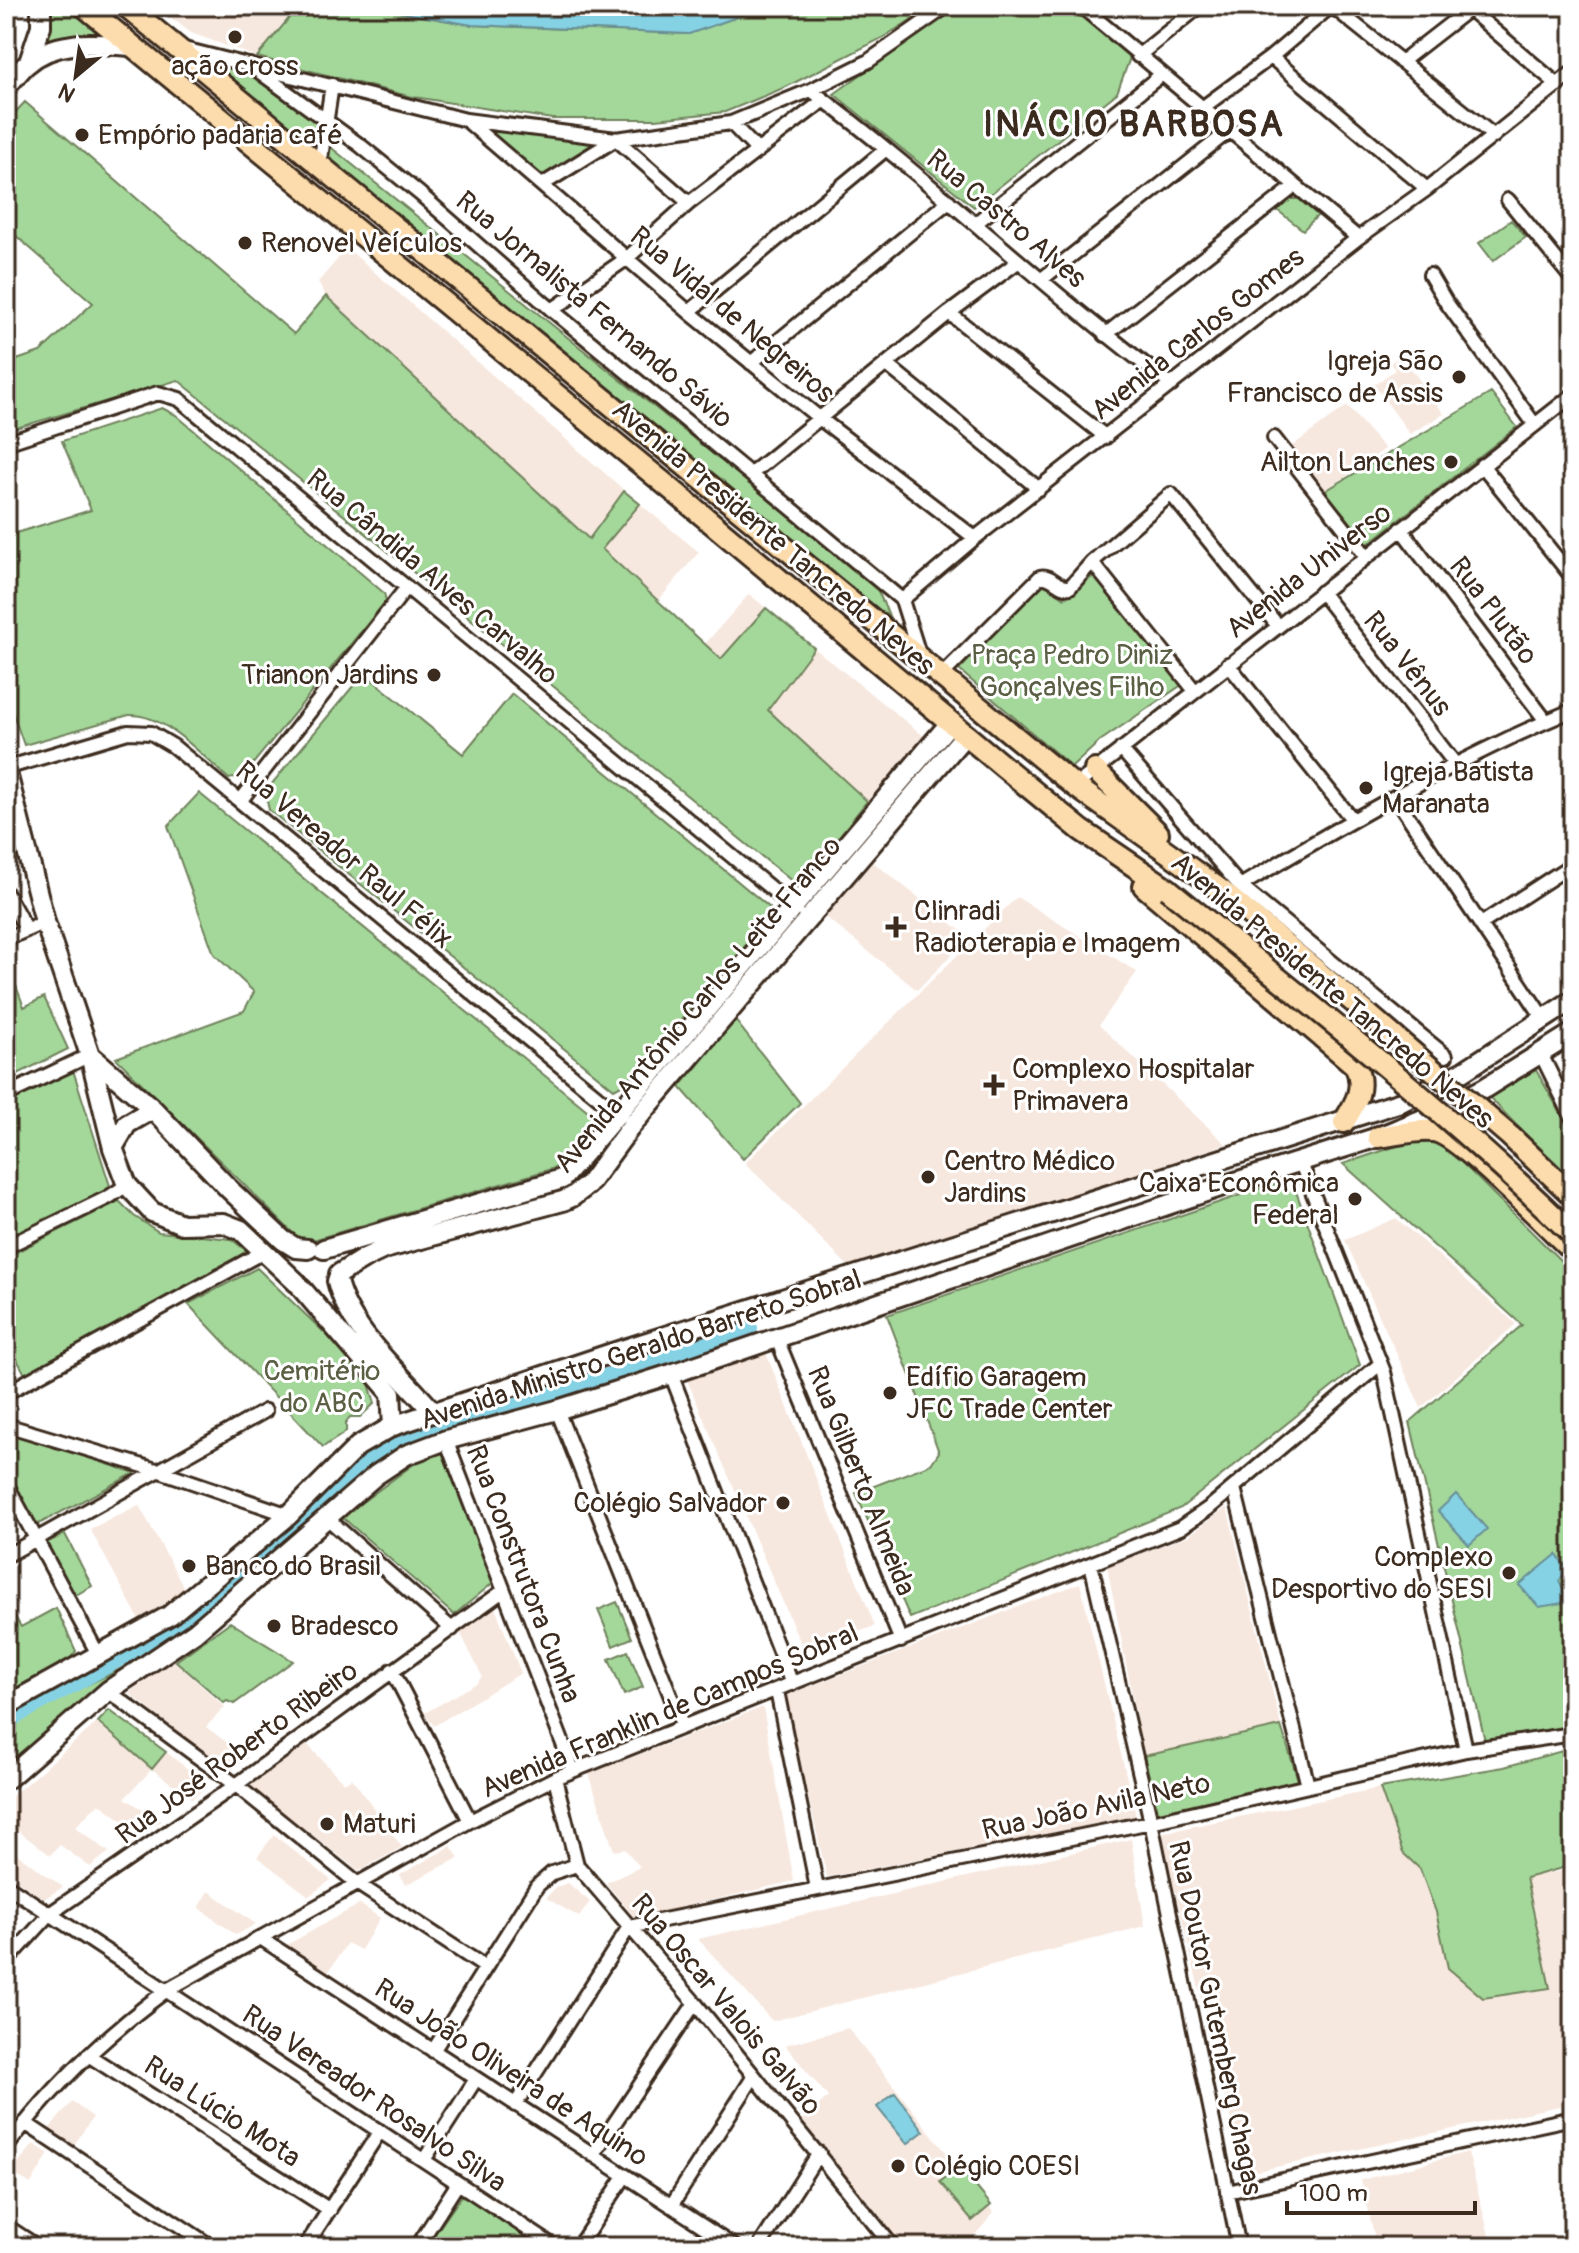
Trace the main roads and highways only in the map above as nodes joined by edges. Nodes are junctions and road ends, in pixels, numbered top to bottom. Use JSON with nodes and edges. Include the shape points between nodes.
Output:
{"nodes":[{"id":1,"x":41,"y":6,"type":"edge"},
{"id":2,"x":84,"y":6,"type":"edge"},
{"id":3,"x":126,"y":6,"type":"edge"},
{"id":4,"x":132,"y":46,"type":"junction"},
{"id":5,"x":29,"y":62,"type":"junction"},
{"id":6,"x":6,"y":87,"type":"edge"},
{"id":7,"x":671,"y":489,"type":"junction"},
{"id":8,"x":724,"y":498,"type":"junction"},
{"id":9,"x":778,"y":541,"type":"junction"},
{"id":10,"x":733,"y":542,"type":"junction"},
{"id":11,"x":957,"y":729,"type":"junction"},
{"id":12,"x":1095,"y":770,"type":"road end"},
{"id":13,"x":7,"y":778,"type":"edge"},
{"id":14,"x":1081,"y":830,"type":"junction"},
{"id":15,"x":1195,"y":870,"type":"junction"},
{"id":16,"x":1573,"y":1000,"type":"edge"},
{"id":17,"x":1573,"y":1033,"type":"edge"},
{"id":18,"x":90,"y":1055,"type":"junction"},
{"id":19,"x":153,"y":1109,"type":"junction"},
{"id":20,"x":626,"y":1120,"type":"junction"},
{"id":21,"x":1344,"y":1122,"type":"junction"},
{"id":22,"x":1378,"y":1137,"type":"junction"},
{"id":23,"x":113,"y":1148,"type":"junction"},
{"id":24,"x":1220,"y":1161,"type":"junction"},
{"id":25,"x":1229,"y":1184,"type":"junction"},
{"id":26,"x":229,"y":1189,"type":"junction"},
{"id":27,"x":1573,"y":1196,"type":"edge"},
{"id":28,"x":1056,"y":1211,"type":"junction"},
{"id":29,"x":210,"y":1223,"type":"junction"},
{"id":30,"x":1573,"y":1235,"type":"edge"},
{"id":31,"x":1063,"y":1240,"type":"junction"},
{"id":32,"x":316,"y":1249,"type":"junction"},
{"id":33,"x":1573,"y":1251,"type":"edge"},
{"id":34,"x":338,"y":1278,"type":"junction"},
{"id":35,"x":300,"y":1286,"type":"junction"},
{"id":36,"x":434,"y":1413,"type":"junction"},
{"id":37,"x":393,"y":1426,"type":"junction"},
{"id":38,"x":6,"y":1706,"type":"edge"},
{"id":39,"x":6,"y":1780,"type":"edge"}],
"edges":[{"from":1,"to":5,"type":"main road","via":[[41,26]]},
{"from":2,"to":4,"type":"main road","name":"Avenida Presidente Tancredo Neves"},
{"from":3,"to":8,"type":"main road","name":"Avenida Presidente Tancredo Neves"},
{"from":4,"to":5,"type":"main road","via":[[82,43]]},
{"from":4,"to":7,"type":"main road","name":"Avenida Presidente Tancredo Neves"},
{"from":5,"to":6,"type":"main road"},
{"from":7,"to":8,"type":"main road","via":[[712,512]]},
{"from":7,"to":10,"type":"main road","name":"Avenida Presidente Tancredo Neves"},
{"from":8,"to":9,"type":"main road","name":"Avenida Presidente Tancredo Neves"},
{"from":9,"to":10,"type":"main road","via":[[747,525]]},
{"from":9,"to":15,"type":"main road","name":"Avenida Presidente Tancredo Neves","via":[[1075,786]]},
{"from":10,"to":11,"type":"main road","name":"Avenida Presidente Tancredo Neves"},
{"from":11,"to":14,"type":"main road","name":"Avenida Presidente Tancredo Neves"},
{"from":11,"to":20,"type":"main road","name":"Avenida Antônio Carlos Leite Franco"},
{"from":12,"to":15,"type":"main road"},
{"from":13,"to":18,"type":"main road","via":[[45,922]]},
{"from":14,"to":21,"type":"main road","via":[[1355,1065],[1358,1099]]},
{"from":14,"to":30,"type":"main road","name":"Avenida Presidente Tancredo Neves","bridge":true,"via":[[1168,889],[1363,1048]]},
{"from":15,"to":27,"type":"main road","name":"Avenida Presidente Tancredo Neves","bridge":true,"via":[[1511,1137]]},
{"from":16,"to":21,"type":"main road","name":"Avenida Ministro Geraldo Barreto Sobral","via":[[1462,1072]]},
{"from":17,"to":22,"type":"main road","name":"Avenida Ministro Geraldo Barreto Sobral","via":[[1485,1088]]},
{"from":18,"to":19,"type":"main road"},
{"from":18,"to":23,"type":"main road"},
{"from":19,"to":23,"type":"main road","via":[[127,1124]]},
{"from":19,"to":26,"type":"main road"},
{"from":20,"to":32,"type":"main road","name":"Avenida Antônio Carlos Leite Franco","via":[[562,1179]]},
{"from":20,"to":34,"type":"main road","name":"Avenida Antônio Carlos Leite Franco","via":[[588,1185],[572,1197],[384,1249]]},
{"from":21,"to":24,"type":"main road","name":"Avenida Ministro Geraldo Barreto Sobral"},
{"from":22,"to":25,"type":"main road","name":"Avenida Ministro Geraldo Barreto Sobral"},
{"from":22,"to":33,"type":"main road","via":[[1443,1134]]},
{"from":23,"to":29,"type":"main road","via":[[127,1185],[152,1212],[182,1224]]},
{"from":24,"to":25,"type":"main road","via":[[1218,1177]]},
{"from":24,"to":28,"type":"main road","name":"Avenida Ministro Geraldo Barreto Sobral"},
{"from":25,"to":31,"type":"main road","name":"Avenida Ministro Geraldo Barreto Sobral"},
{"from":26,"to":29,"type":"main road","via":[[221,1213]]},
{"from":26,"to":32,"type":"main road","via":[[283,1240],[296,1248]]},
{"from":28,"to":31,"type":"main road","via":[[1066,1226]]},
{"from":28,"to":36,"type":"main road","name":"Avenida Ministro Geraldo Barreto Sobral"},
{"from":29,"to":35,"type":"main road","via":[[241,1230]]},
{"from":31,"to":39,"type":"main road","name":"Avenida Ministro Geraldo Barreto Sobral","via":[[671,1374],[406,1455],[195,1632],[108,1691]]},
{"from":32,"to":34,"type":"main road","via":[[336,1259]]},
{"from":32,"to":35,"type":"main road","via":[[296,1260]]},
{"from":34,"to":35,"type":"main road","name":"Avenida Antônio Carlos Leite Franco","via":[[325,1292],[310,1293]]},
{"from":34,"to":36,"type":"main road","via":[[353,1320]]},
{"from":35,"to":37,"type":"main road","via":[[391,1393]]},
{"from":36,"to":37,"type":"main road","name":"Avenida Ministro Geraldo Barreto Sobral"},
{"from":37,"to":38,"type":"main road","name":"Avenida Ministro Geraldo Barreto Sobral","via":[[358,1446],[289,1515],[170,1615]]}]}
